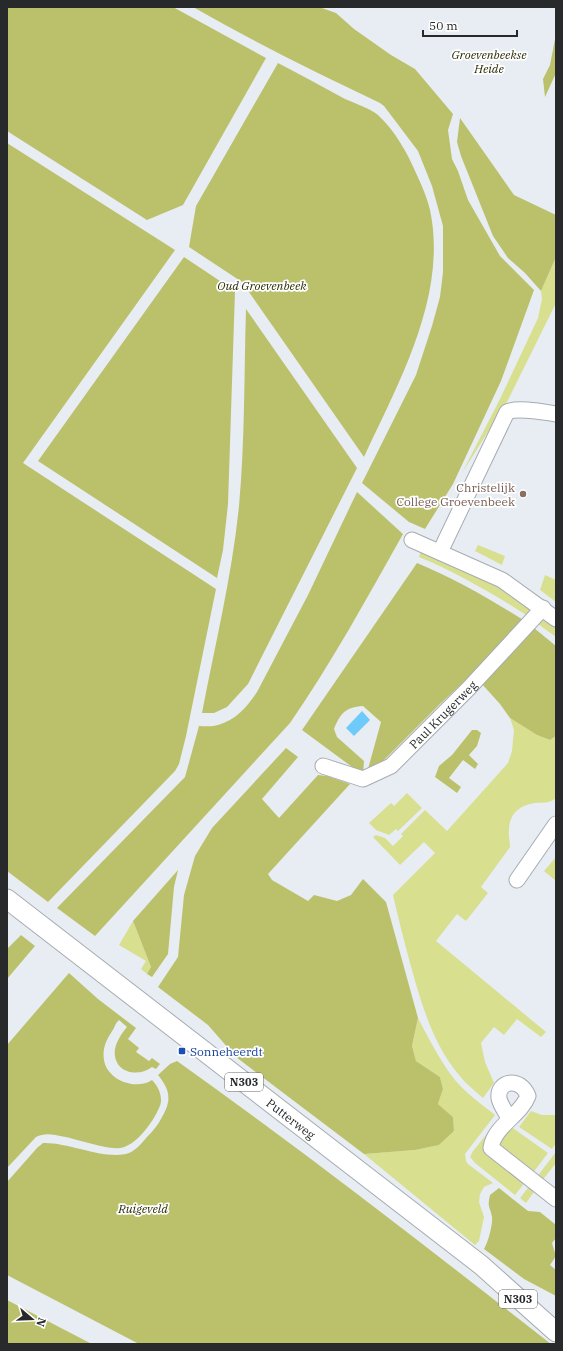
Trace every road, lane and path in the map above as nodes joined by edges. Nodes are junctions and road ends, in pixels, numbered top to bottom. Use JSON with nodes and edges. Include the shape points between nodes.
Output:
{"nodes":[{"id":1,"x":556,"y":414,"type":"edge"},
{"id":2,"x":412,"y":540,"type":"dead end"},
{"id":3,"x":440,"y":552,"type":"junction"},
{"id":4,"x":543,"y":608,"type":"junction"},
{"id":5,"x":556,"y":619,"type":"edge"},
{"id":6,"x":322,"y":766,"type":"dead end"},
{"id":7,"x":556,"y":824,"type":"edge"},
{"id":8,"x":517,"y":880,"type":"dead end"},
{"id":9,"x":7,"y":899,"type":"edge"},
{"id":10,"x":509,"y":1118,"type":"dead end"},
{"id":11,"x":556,"y":1199,"type":"edge"},
{"id":12,"x":481,"y":1265,"type":"junction"},
{"id":13,"x":556,"y":1316,"type":"edge"},
{"id":14,"x":556,"y":1332,"type":"edge"}],
"edges":[{"from":1,"to":3,"type":"street","via":[[519,410],[507,412]]},
{"from":2,"to":3,"type":"street"},
{"from":3,"to":4,"type":"street","via":[[502,580]]},
{"from":4,"to":5,"type":"street"},
{"from":4,"to":6,"type":"street","name":"Paul Krugerweg","via":[[469,688],[391,766],[363,779]]},
{"from":7,"to":8,"type":"street"},
{"from":9,"to":12,"type":"main road","name":"Putterweg","number":"N303"},
{"from":10,"to":11,"type":"street","via":[[492,1141],[491,1148]]},
{"from":12,"to":13,"type":"main road","name":"Putterweg","number":"N303"},
{"from":12,"to":14,"type":"main road","name":"Putterweg","number":"N303"}]}
